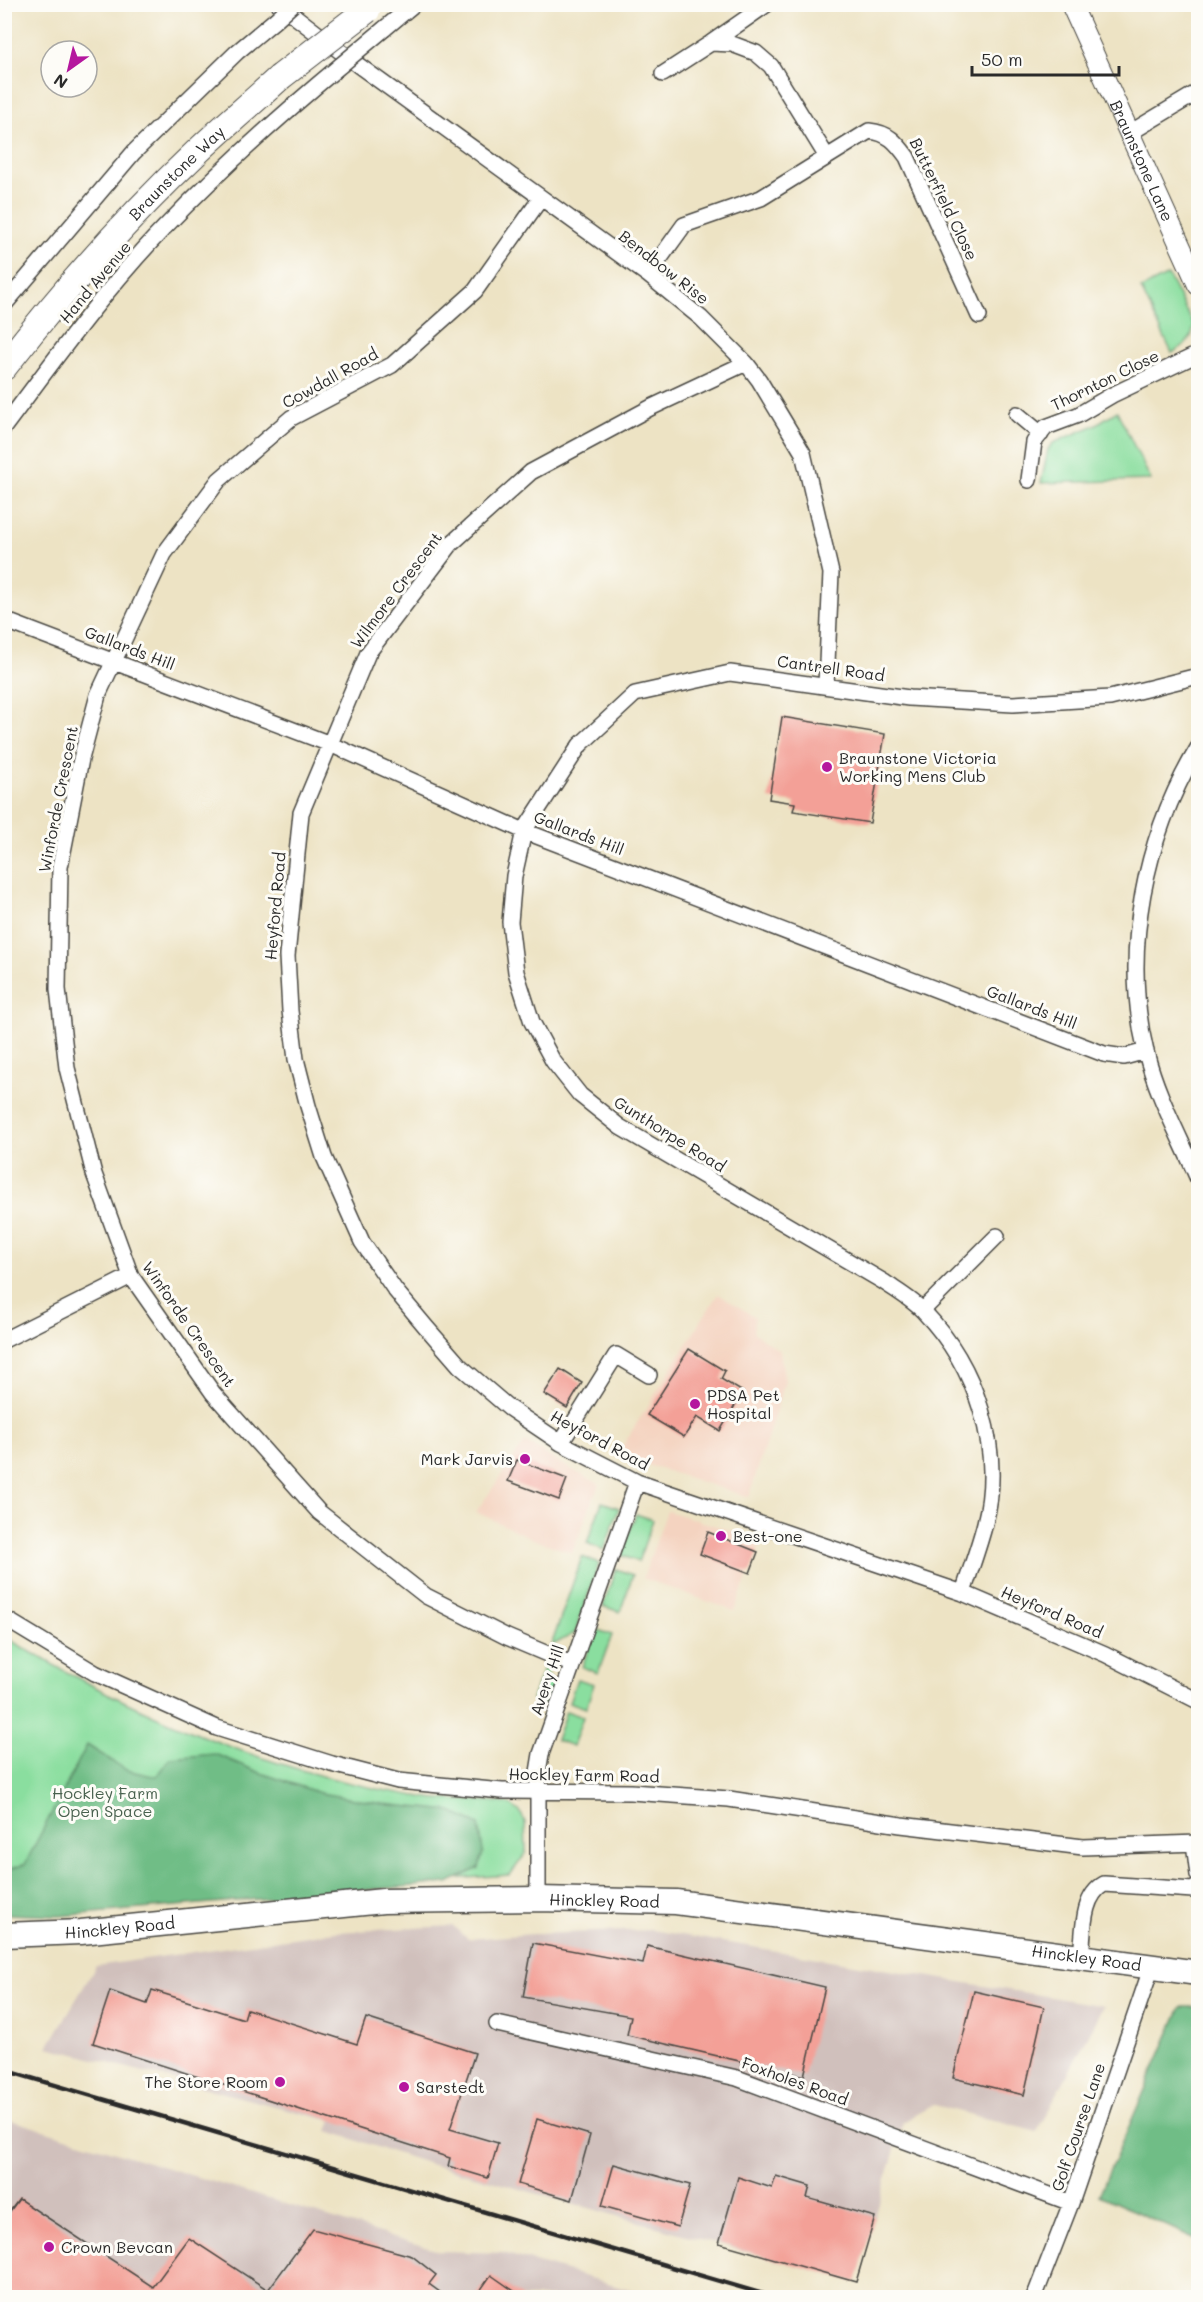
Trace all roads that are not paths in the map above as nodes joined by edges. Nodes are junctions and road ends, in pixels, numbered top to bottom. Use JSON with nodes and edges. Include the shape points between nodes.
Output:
{"nodes":[{"id":1,"x":279,"y":4,"type":"edge"},
{"id":2,"x":293,"y":4,"type":"edge"},
{"id":3,"x":414,"y":4,"type":"edge"},
{"id":4,"x":767,"y":4,"type":"edge"},
{"id":5,"x":1071,"y":4,"type":"edge"},
{"id":6,"x":370,"y":7,"type":"edge"},
{"id":7,"x":711,"y":43,"type":"junction"},
{"id":8,"x":663,"y":74,"type":"dead end"},
{"id":9,"x":1198,"y":92,"type":"edge"},
{"id":10,"x":1128,"y":134,"type":"junction"},
{"id":11,"x":827,"y":157,"type":"junction"},
{"id":12,"x":541,"y":198,"type":"junction"},
{"id":13,"x":648,"y":275,"type":"junction"},
{"id":14,"x":1198,"y":285,"type":"edge"},
{"id":15,"x":4,"y":305,"type":"edge"},
{"id":16,"x":979,"y":316,"type":"dead end"},
{"id":17,"x":1198,"y":354,"type":"edge"},
{"id":18,"x":746,"y":363,"type":"junction"},
{"id":19,"x":4,"y":367,"type":"edge"},
{"id":20,"x":1017,"y":414,"type":"dead end"},
{"id":21,"x":4,"y":427,"type":"edge"},
{"id":22,"x":1041,"y":434,"type":"junction"},
{"id":23,"x":1029,"y":480,"type":"dead end"},
{"id":24,"x":4,"y":620,"type":"edge"},
{"id":25,"x":114,"y":661,"type":"junction"},
{"id":26,"x":1198,"y":676,"type":"edge"},
{"id":27,"x":826,"y":685,"type":"junction"},
{"id":28,"x":330,"y":744,"type":"junction"},
{"id":29,"x":1198,"y":748,"type":"edge"},
{"id":30,"x":524,"y":831,"type":"junction"},
{"id":31,"x":1146,"y":1051,"type":"junction"},
{"id":32,"x":1198,"y":1179,"type":"edge"},
{"id":33,"x":997,"y":1236,"type":"dead end"},
{"id":34,"x":131,"y":1276,"type":"junction"},
{"id":35,"x":923,"y":1310,"type":"junction"},
{"id":36,"x":4,"y":1340,"type":"edge"},
{"id":37,"x":649,"y":1375,"type":"dead end"},
{"id":38,"x":561,"y":1443,"type":"junction"},
{"id":39,"x":637,"y":1482,"type":"junction"},
{"id":40,"x":963,"y":1593,"type":"junction"},
{"id":41,"x":4,"y":1618,"type":"edge"},
{"id":42,"x":572,"y":1664,"type":"junction"},
{"id":43,"x":1198,"y":1701,"type":"edge"},
{"id":44,"x":538,"y":1792,"type":"junction"},
{"id":45,"x":1196,"y":1843,"type":"edge"},
{"id":46,"x":1198,"y":1875,"type":"edge"},
{"id":47,"x":1198,"y":1886,"type":"edge"},
{"id":48,"x":538,"y":1899,"type":"junction"},
{"id":49,"x":4,"y":1935,"type":"edge"},
{"id":50,"x":1081,"y":1956,"type":"junction"},
{"id":51,"x":1152,"y":1966,"type":"junction"},
{"id":52,"x":1198,"y":1973,"type":"edge"},
{"id":53,"x":497,"y":2024,"type":"dead end"},
{"id":54,"x":1071,"y":2203,"type":"junction"},
{"id":55,"x":1034,"y":2298,"type":"edge"}],
"edges":[{"from":1,"to":12,"type":"street","name":"Bendbow Rise"},
{"from":2,"to":15,"type":"street","bridge":true,"via":[[237,52],[134,152]]},
{"from":3,"to":21,"type":"street","name":"Hand Avenue","bridge":true,"via":[[283,115],[163,229]]},
{"from":4,"to":7,"type":"street"},
{"from":5,"to":10,"type":"street","name":"Braunstone Lane"},
{"from":6,"to":19,"type":"highway","name":"Braunstone Way","bridge":true,"via":[[279,78],[196,152],[114,237]]},
{"from":7,"to":8,"type":"street"},
{"from":7,"to":11,"type":"street","via":[[732,44],[756,53],[771,66]]},
{"from":9,"to":10,"type":"street"},
{"from":10,"to":14,"type":"street","name":"Braunstone Lane"},
{"from":11,"to":13,"type":"street","name":"Butterfield Close","via":[[761,198],[684,225]]},
{"from":11,"to":16,"type":"street","name":"Butterfield Close","via":[[869,131],[894,139],[907,157]]},
{"from":12,"to":13,"type":"street","name":"Bendbow Rise"},
{"from":12,"to":25,"type":"street","name":"Cowdall Road","via":[[475,291],[392,365],[291,418],[219,480],[164,554]]},
{"from":13,"to":18,"type":"street","name":"Bendbow Rise","via":[[701,318]]},
{"from":17,"to":22,"type":"street","name":"Thornton Close","via":[[1046,428]]},
{"from":18,"to":27,"type":"street","name":"Bendbow Rise","via":[[803,453],[831,573]]},
{"from":18,"to":28,"type":"street","name":"Wilmore Crescent","via":[[650,408],[531,472],[451,544],[368,653]]},
{"from":20,"to":22,"type":"street"},
{"from":22,"to":23,"type":"street","via":[[1034,442]]},
{"from":24,"to":25,"type":"street","name":"Gallards Hill"},
{"from":25,"to":28,"type":"street","name":"Gallards Hill"},
{"from":25,"to":34,"type":"street","name":"Winforde Crescent","via":[[98,695],[81,759],[60,867],[58,989],[67,1068],[94,1174]]},
{"from":26,"to":27,"type":"street","name":"Cantrell Road","via":[[1110,698],[1013,704],[909,698]]},
{"from":27,"to":30,"type":"street","name":"Cantrell Road","via":[[730,673],[635,694],[580,745]]},
{"from":28,"to":30,"type":"street","name":"Gallards Hill"},
{"from":28,"to":38,"type":"street","name":"Heyford Road","via":[[302,813],[286,956],[296,1059],[324,1157],[362,1242],[418,1318],[460,1366],[509,1408]]},
{"from":29,"to":31,"type":"street","via":[[1162,821],[1142,903],[1137,998]]},
{"from":30,"to":31,"type":"street","name":"Gallards Hill","via":[[1104,1054],[1124,1058]]},
{"from":30,"to":35,"type":"street","name":"Gunthorpe Road","via":[[513,876],[510,922],[516,972],[531,1022],[553,1061],[580,1095],[620,1127],[884,1282]]},
{"from":31,"to":32,"type":"street","via":[[1158,1089]]},
{"from":33,"to":35,"type":"street"},
{"from":34,"to":36,"type":"street"},
{"from":34,"to":42,"type":"street","name":"Winforde Crescent","via":[[213,1393],[319,1512],[426,1596]]},
{"from":35,"to":40,"type":"street","name":"Gunthorpe Road","via":[[955,1349],[979,1400],[989,1442],[986,1522]]},
{"from":37,"to":38,"type":"street","via":[[616,1355]]},
{"from":38,"to":39,"type":"street","name":"Heyford Road"},
{"from":39,"to":40,"type":"street","name":"Heyford Road"},
{"from":39,"to":42,"type":"street","name":"Avery Hill"},
{"from":40,"to":43,"type":"street","name":"Heyford Road","via":[[1105,1654]]},
{"from":41,"to":44,"type":"street","name":"Hockley Farm Road","via":[[95,1673],[226,1731],[398,1781]]},
{"from":42,"to":44,"type":"street","name":"Avery Hill","via":[[540,1754]]},
{"from":44,"to":45,"type":"street","name":"Hockley Farm Road","via":[[632,1792],[729,1799],[1083,1848]]},
{"from":44,"to":48,"type":"street","name":"Avery Hill"},
{"from":45,"to":46,"type":"street"},
{"from":47,"to":50,"type":"street","via":[[1192,1890],[1104,1884],[1096,1888],[1088,1902]]},
{"from":48,"to":49,"type":"main road","name":"Hinckley Road","via":[[383,1901],[81,1932]]},
{"from":48,"to":50,"type":"main road","name":"Hinckley Road","via":[[676,1902]]},
{"from":50,"to":51,"type":"main road","name":"Hinckley Road"},
{"from":51,"to":52,"type":"main road","name":"Hinckley Road"},
{"from":51,"to":54,"type":"street","name":"Golf Course Lane"},
{"from":53,"to":54,"type":"street","name":"Foxholes Road","via":[[737,2078]]},
{"from":54,"to":55,"type":"street","name":"Golf Course Lane"}]}
